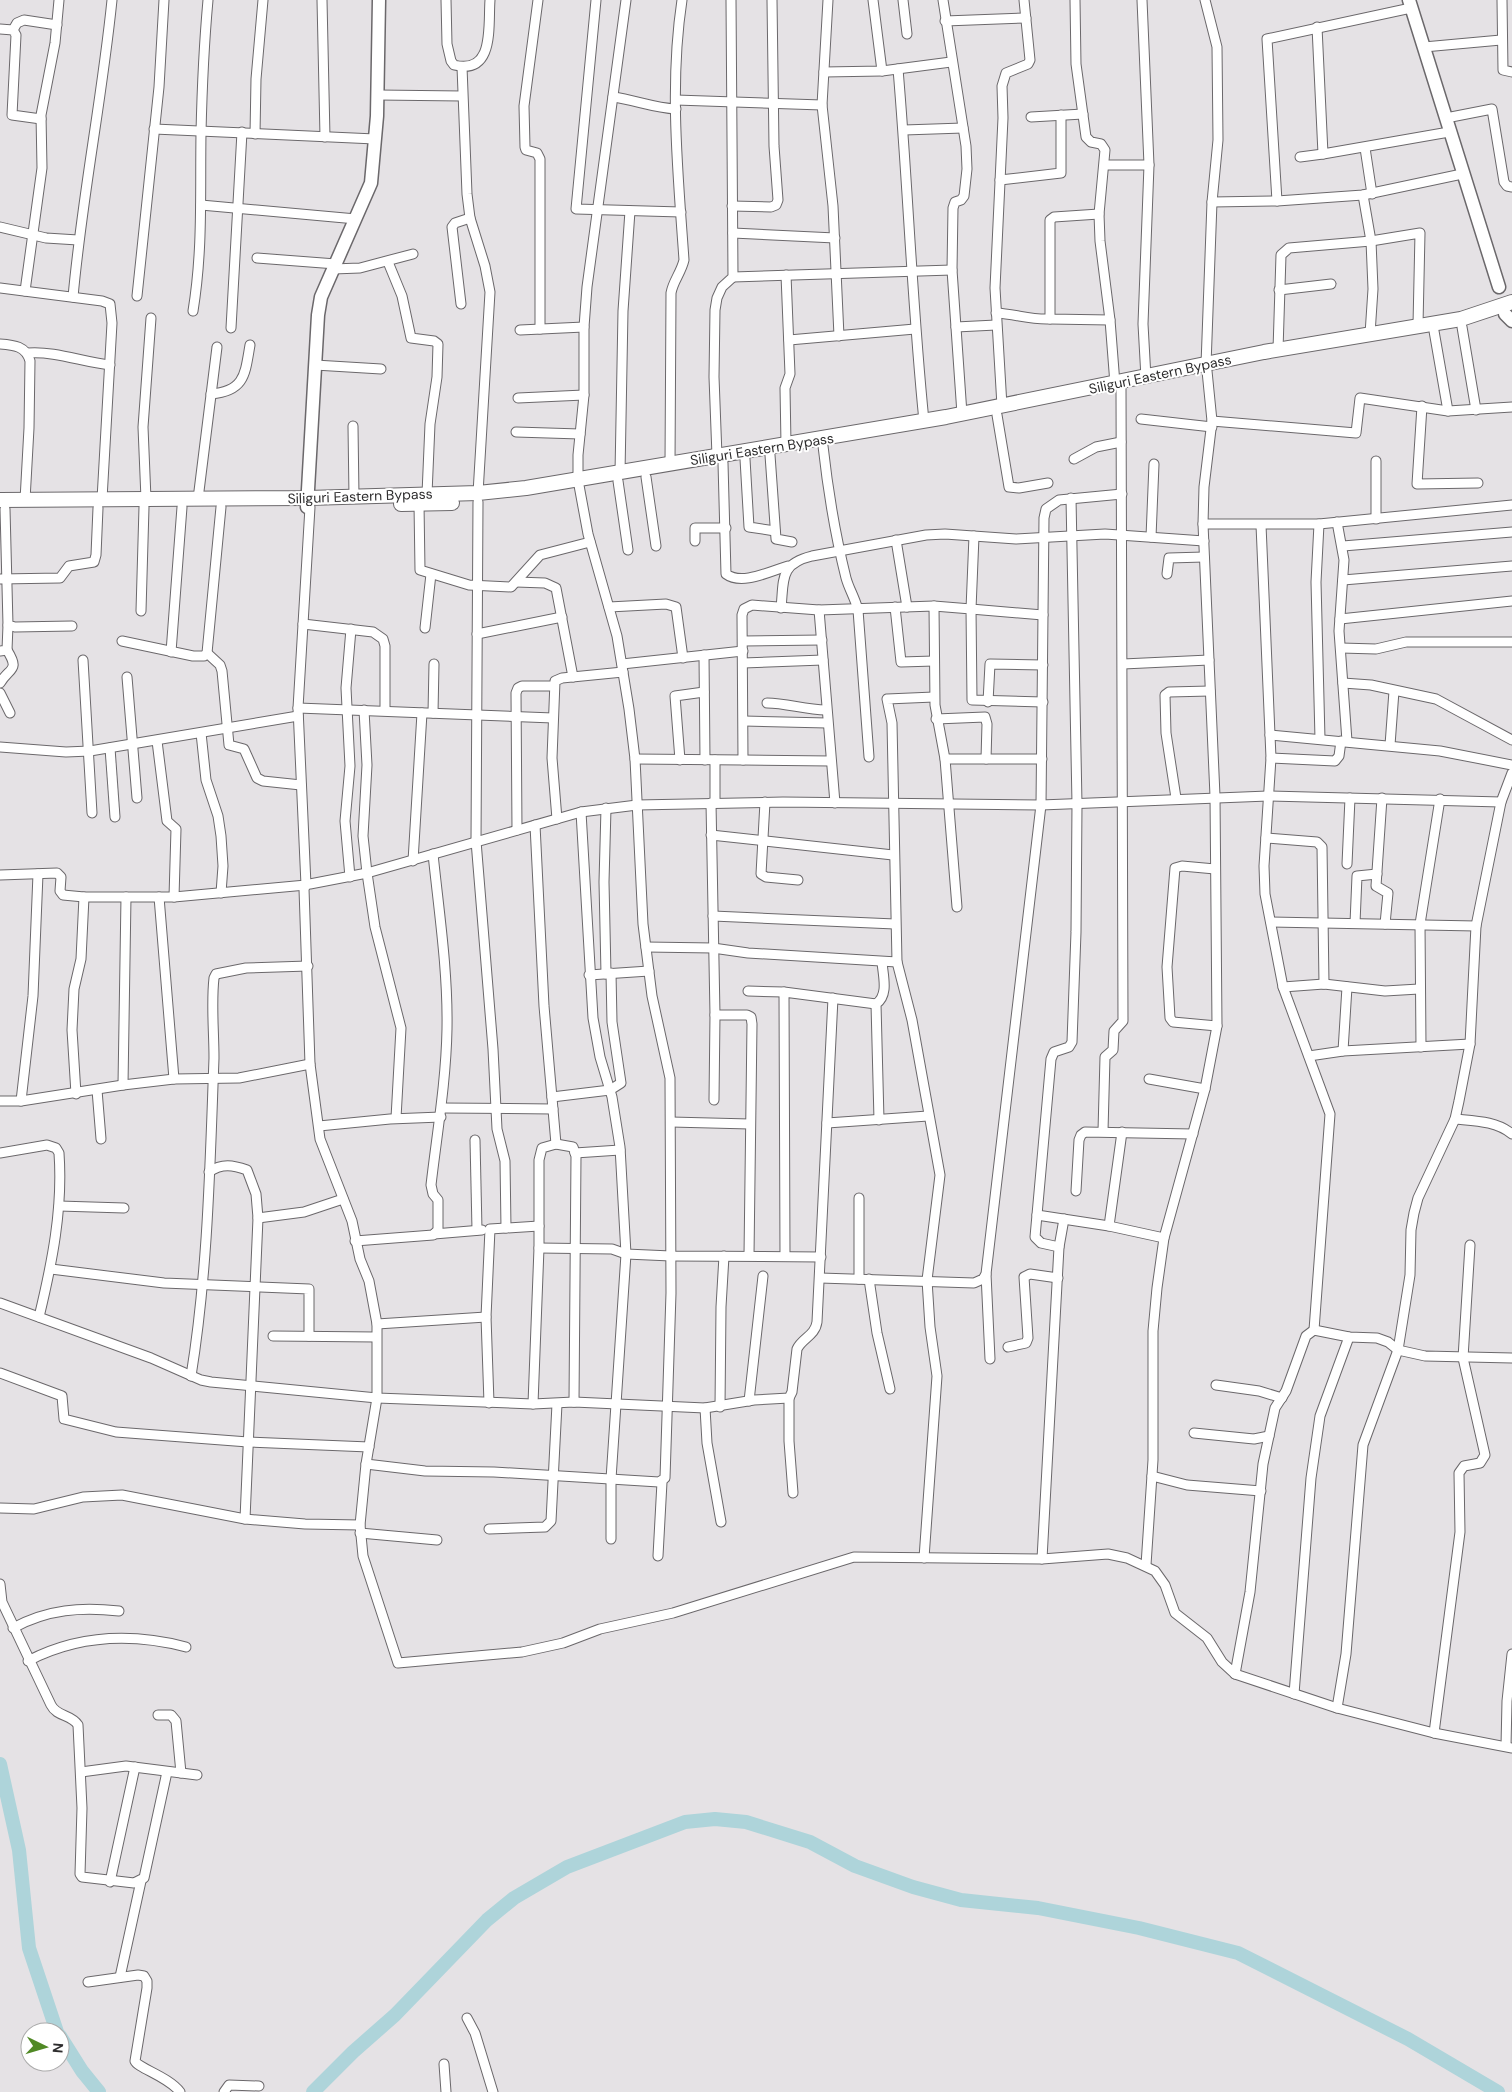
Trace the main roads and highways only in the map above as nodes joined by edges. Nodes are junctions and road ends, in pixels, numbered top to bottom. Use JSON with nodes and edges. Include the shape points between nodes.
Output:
{"nodes":[{"id":1,"x":1509,"y":311,"type":"edge"},
{"id":2,"x":1206,"y":368,"type":"junction"},
{"id":3,"x":1118,"y":386,"type":"junction"},
{"id":4,"x":999,"y":411,"type":"junction"},
{"id":5,"x":720,"y":459,"type":"junction"},
{"id":6,"x":619,"y":477,"type":"junction"},
{"id":7,"x":423,"y":499,"type":"junction"},
{"id":8,"x":100,"y":503,"type":"junction"},
{"id":9,"x":145,"y":503,"type":"junction"},
{"id":10,"x":308,"y":504,"type":"junction"},
{"id":11,"x":2,"y":506,"type":"edge"}],
"edges":[{"from":1,"to":2,"type":"main road","name":"Siliguri Eastern Bypass","via":[[1278,350]]},
{"from":1,"to":2,"type":"main road","name":"Siliguri Eastern Bypass","via":[[1462,326]]},
{"from":2,"to":3,"type":"main road","name":"Siliguri Eastern Bypass"},
{"from":2,"to":3,"type":"main road","name":"Siliguri Eastern Bypass"},
{"from":3,"to":4,"type":"main road","name":"Siliguri Eastern Bypass"},
{"from":4,"to":5,"type":"main road","name":"Siliguri Eastern Bypass","via":[[962,414],[786,444]]},
{"from":4,"to":5,"type":"main road","name":"Siliguri Eastern Bypass","via":[[823,446],[745,459]]},
{"from":5,"to":6,"type":"main road","name":"Siliguri Eastern Bypass","via":[[670,464]]},
{"from":5,"to":6,"type":"main road","name":"Siliguri Eastern Bypass","via":[[646,476]]},
{"from":6,"to":7,"type":"main road","name":"Siliguri Eastern Bypass","via":[[478,497]]},
{"from":7,"to":10,"type":"main road","name":"Siliguri Eastern Bypass"},
{"from":7,"to":10,"type":"main road","name":"Siliguri Eastern Bypass","via":[[354,497]]},
{"from":8,"to":9,"type":"main road","name":"Siliguri Eastern Bypass"},
{"from":8,"to":11,"type":"main road","name":"Siliguri Eastern Bypass"},
{"from":8,"to":11,"type":"main road","name":"Siliguri Eastern Bypass","via":[[25,500]]},
{"from":9,"to":10,"type":"main road","name":"Siliguri Eastern Bypass","via":[[198,499]]},
{"from":9,"to":10,"type":"main road","name":"Siliguri Eastern Bypass","via":[[182,507]]}]}
